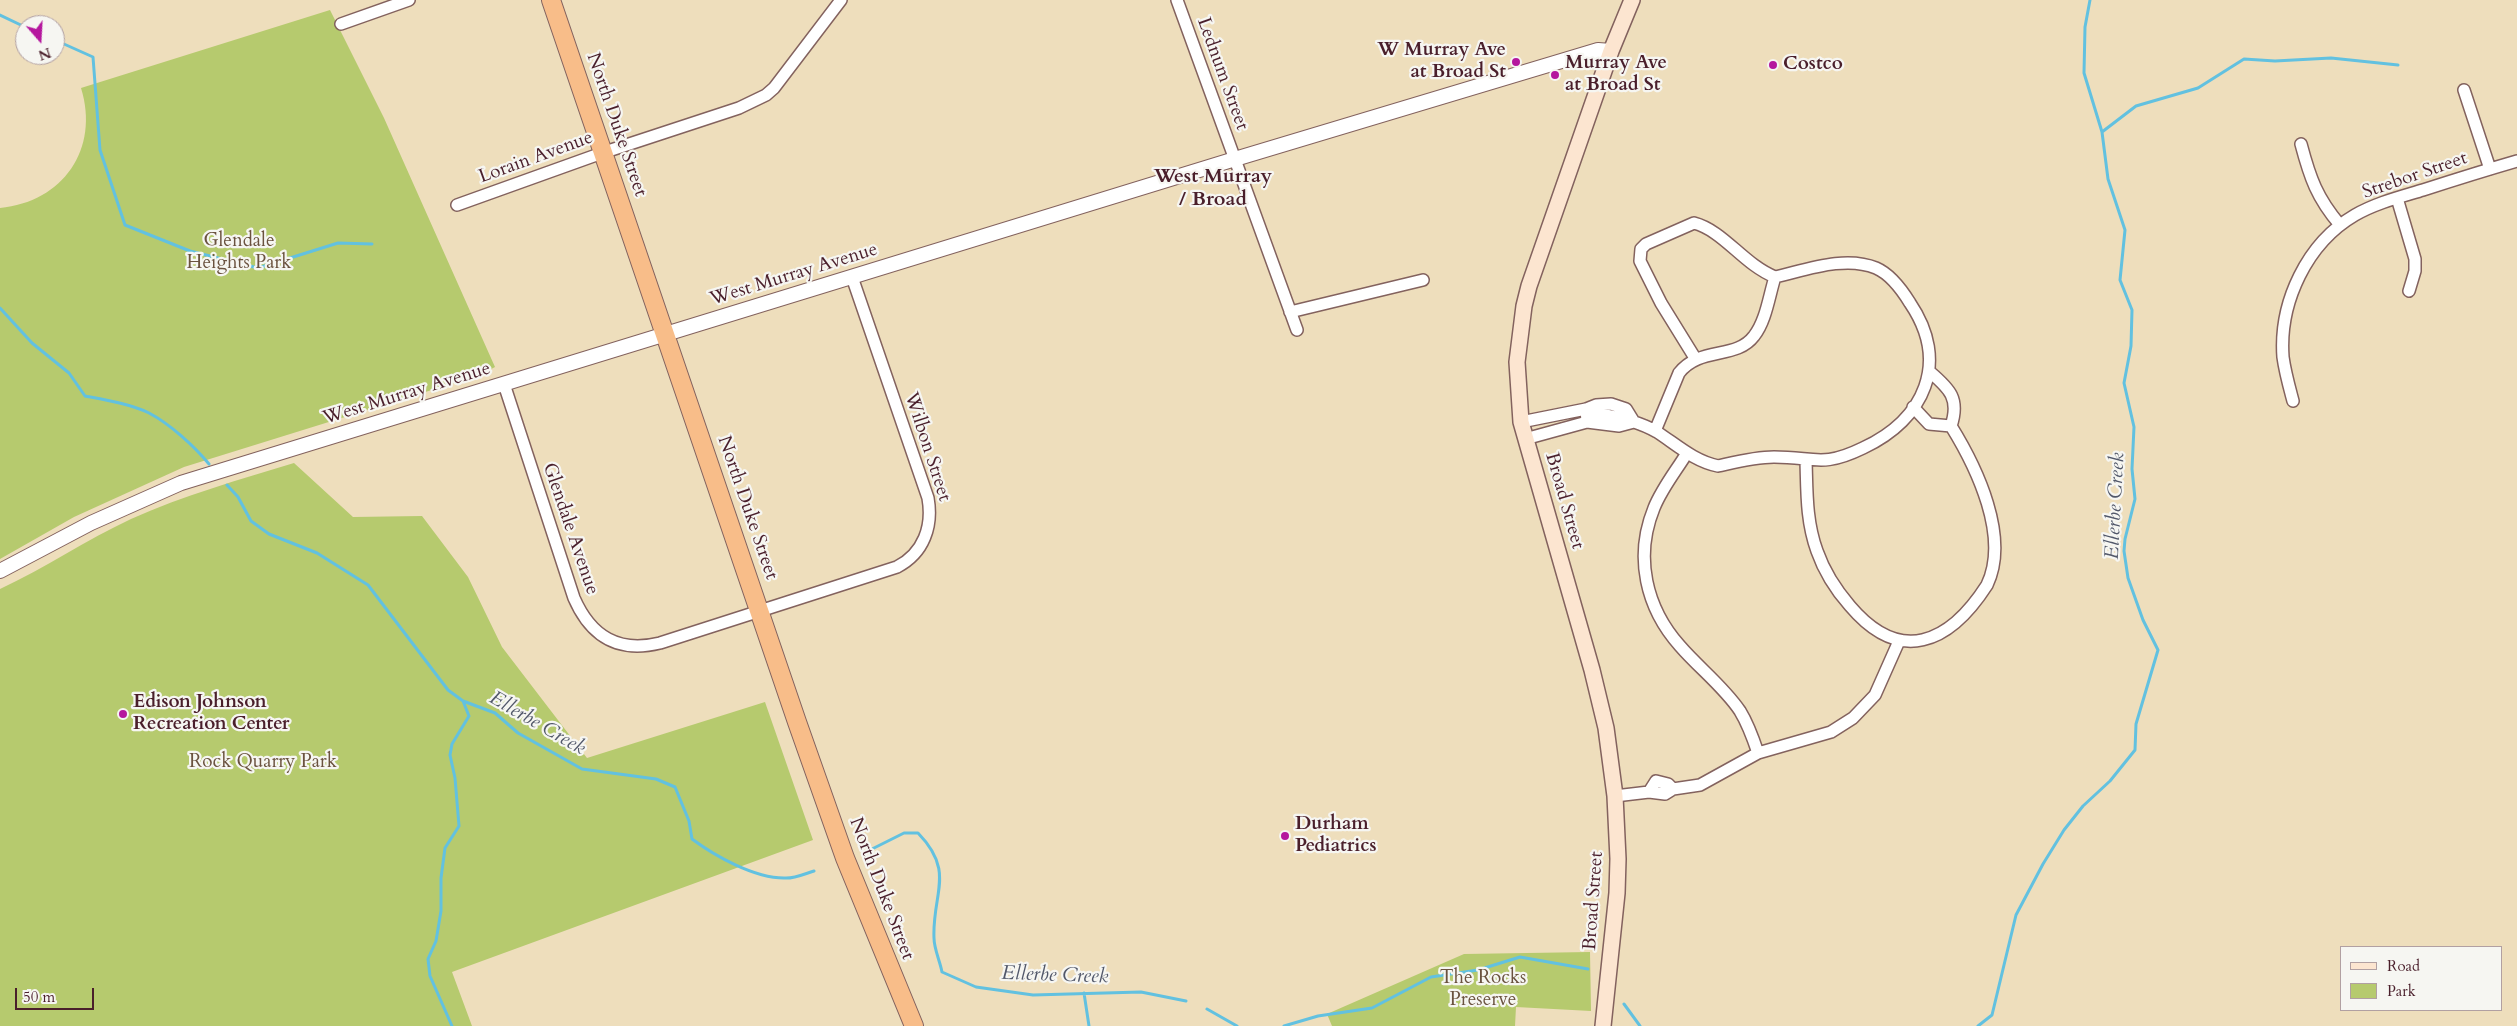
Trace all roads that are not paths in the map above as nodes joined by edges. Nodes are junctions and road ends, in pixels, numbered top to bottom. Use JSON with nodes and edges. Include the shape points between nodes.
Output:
{"nodes":[{"id":1,"x":409,"y":0,"type":"edge"},
{"id":2,"x":551,"y":0,"type":"edge"},
{"id":3,"x":841,"y":0,"type":"edge"},
{"id":4,"x":1177,"y":0,"type":"edge"},
{"id":5,"x":1632,"y":0,"type":"edge"},
{"id":6,"x":341,"y":24,"type":"dead end"},
{"id":7,"x":1611,"y":51,"type":"junction"},
{"id":8,"x":2464,"y":90,"type":"dead end"},
{"id":9,"x":2301,"y":144,"type":"dead end"},
{"id":10,"x":602,"y":153,"type":"junction"},
{"id":11,"x":1235,"y":159,"type":"junction"},
{"id":12,"x":2517,"y":160,"type":"edge"},
{"id":13,"x":2490,"y":169,"type":"junction"},
{"id":14,"x":2396,"y":198,"type":"junction"},
{"id":15,"x":457,"y":205,"type":"dead end"},
{"id":16,"x":2340,"y":225,"type":"junction"},
{"id":17,"x":852,"y":276,"type":"junction"},
{"id":18,"x":1775,"y":277,"type":"junction"},
{"id":19,"x":1423,"y":280,"type":"dead end"},
{"id":20,"x":2408,"y":291,"type":"dead end"},
{"id":21,"x":1290,"y":312,"type":"junction"},
{"id":22,"x":1297,"y":330,"type":"dead end"},
{"id":23,"x":664,"y":334,"type":"junction"},
{"id":24,"x":1695,"y":358,"type":"junction"},
{"id":25,"x":1930,"y":372,"type":"junction"},
{"id":26,"x":504,"y":384,"type":"junction"},
{"id":27,"x":2293,"y":401,"type":"dead end"},
{"id":28,"x":1913,"y":407,"type":"junction"},
{"id":29,"x":1586,"y":409,"type":"junction"},
{"id":30,"x":1605,"y":409,"type":"junction"},
{"id":31,"x":1522,"y":422,"type":"junction"},
{"id":32,"x":1587,"y":422,"type":"junction"},
{"id":33,"x":1634,"y":422,"type":"junction"},
{"id":34,"x":1951,"y":426,"type":"junction"},
{"id":35,"x":1655,"y":431,"type":"junction"},
{"id":36,"x":1525,"y":439,"type":"junction"},
{"id":37,"x":1687,"y":453,"type":"junction"},
{"id":38,"x":1806,"y":460,"type":"junction"},
{"id":39,"x":0,"y":571,"type":"edge"},
{"id":40,"x":760,"y":612,"type":"junction"},
{"id":41,"x":1899,"y":641,"type":"junction"},
{"id":42,"x":1758,"y":753,"type":"junction"},
{"id":43,"x":1615,"y":796,"type":"junction"},
{"id":44,"x":1603,"y":1022,"type":"edge"},
{"id":45,"x":914,"y":1026,"type":"edge"}],
"edges":[{"from":1,"to":6,"type":"street"},
{"from":2,"to":10,"type":"highway","name":"North Duke Street"},
{"from":3,"to":10,"type":"street","name":"Lorain Avenue","via":[[784,78],[766,95],[739,108]]},
{"from":4,"to":11,"type":"street","name":"Lednum Street"},
{"from":5,"to":7,"type":"main road","name":"Broad Street"},
{"from":7,"to":11,"type":"street","name":"West Murray Avenue","via":[[1598,50]]},
{"from":7,"to":31,"type":"main road","name":"Broad Street","via":[[1524,306],[1517,362]]},
{"from":8,"to":13,"type":"street"},
{"from":9,"to":16,"type":"street","via":[[2315,190]]},
{"from":10,"to":15,"type":"street","name":"Lorain Avenue"},
{"from":10,"to":23,"type":"highway","name":"North Duke Street"},
{"from":11,"to":17,"type":"street","name":"West Murray Avenue"},
{"from":11,"to":21,"type":"street","name":"Lednum Street"},
{"from":12,"to":13,"type":"street","name":"Strebor Street"},
{"from":13,"to":14,"type":"street","name":"Strebor Street"},
{"from":14,"to":16,"type":"street","name":"Strebor Street","via":[[2369,208]]},
{"from":14,"to":20,"type":"street","via":[[2416,259]]},
{"from":16,"to":27,"type":"street","name":"Strebor Street","via":[[2307,263],[2288,304],[2283,356]]},
{"from":17,"to":23,"type":"street","name":"West Murray Avenue"},
{"from":17,"to":40,"type":"street","name":"Wilbon Street","via":[[928,498],[928,531],[914,555],[898,567]]},
{"from":18,"to":24,"type":"street","via":[[1761,322],[1747,344]]},
{"from":18,"to":24,"type":"street","via":[[1744,259],[1707,226],[1694,222],[1641,249],[1640,261],[1656,294]]},
{"from":18,"to":25,"type":"street","via":[[1836,264],[1855,263],[1876,268],[1896,285],[1922,320],[1930,346]]},
{"from":19,"to":21,"type":"street"},
{"from":21,"to":22,"type":"street","name":"Lednum Street"},
{"from":23,"to":26,"type":"street","name":"West Murray Avenue"},
{"from":23,"to":40,"type":"highway","name":"North Duke Street"},
{"from":24,"to":35,"type":"street","via":[[1678,373]]},
{"from":25,"to":28,"type":"street"},
{"from":25,"to":34,"type":"street","via":[[1949,391],[1955,404]]},
{"from":26,"to":39,"type":"street","name":"West Murray Avenue","via":[[181,483],[91,523]]},
{"from":26,"to":40,"type":"street","name":"Glendale Avenue","via":[[574,598],[583,616],[600,634],[623,645],[643,647]]},
{"from":28,"to":34,"type":"street","via":[[1930,424]]},
{"from":28,"to":38,"type":"street","via":[[1888,432],[1864,448],[1832,460]]},
{"from":29,"to":30,"type":"street"},
{"from":29,"to":31,"type":"street"},
{"from":29,"to":32,"type":"street"},
{"from":30,"to":32,"type":"street"},
{"from":30,"to":33,"type":"street","via":[[1626,409]]},
{"from":31,"to":36,"type":"main road","name":"Broad Street"},
{"from":32,"to":33,"type":"street","via":[[1619,426]]},
{"from":32,"to":36,"type":"street"},
{"from":33,"to":35,"type":"street"},
{"from":34,"to":41,"type":"street","via":[[1974,465],[1986,495],[1994,556],[1991,577],[1983,592],[1949,628],[1923,640]]},
{"from":35,"to":37,"type":"street"},
{"from":36,"to":43,"type":"main road","name":"Broad Street","via":[[1592,670],[1606,728]]},
{"from":37,"to":38,"type":"street","via":[[1718,466],[1762,457]]},
{"from":37,"to":42,"type":"street","via":[[1664,488],[1646,531],[1647,587],[1652,604],[1670,634],[1739,710]]},
{"from":38,"to":41,"type":"street","via":[[1808,517],[1821,562],[1832,583],[1866,624],[1885,637]]},
{"from":40,"to":45,"type":"highway","name":"North Duke Street","via":[[845,858]]},
{"from":41,"to":42,"type":"street","via":[[1875,695],[1853,718],[1820,736]]},
{"from":42,"to":43,"type":"street","via":[[1709,782],[1665,794],[1650,792]]},
{"from":43,"to":44,"type":"main road","name":"Broad Street","via":[[1618,859]]}]}
